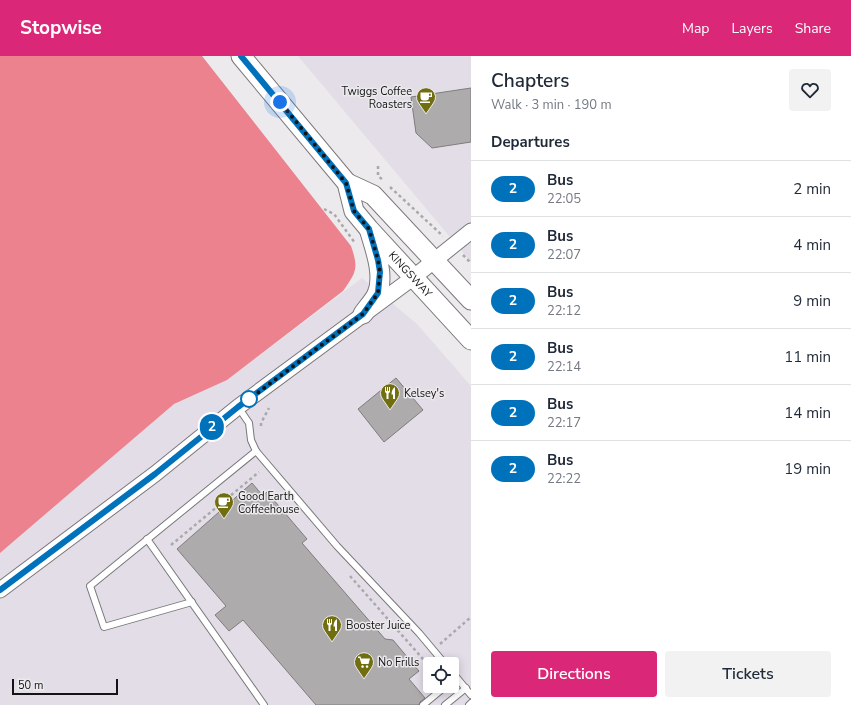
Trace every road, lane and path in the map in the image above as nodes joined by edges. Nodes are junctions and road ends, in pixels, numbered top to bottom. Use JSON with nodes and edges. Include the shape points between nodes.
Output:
{"nodes":[{"id":1,"x":241,"y":56,"type":"edge"},
{"id":2,"x":378,"y":166,"type":"dead end"},
{"id":3,"x":384,"y":181,"type":"dead end"},
{"id":4,"x":346,"y":183,"type":"junction"},
{"id":5,"x":389,"y":186,"type":"dead end"},
{"id":6,"x":369,"y":229,"type":"junction"},
{"id":7,"x":471,"y":231,"type":"edge"},
{"id":8,"x":453,"y":246,"type":"junction"},
{"id":9,"x":435,"y":261,"type":"junction"},
{"id":10,"x":471,"y":263,"type":"edge"},
{"id":11,"x":414,"y":278,"type":"junction"},
{"id":12,"x":471,"y":300,"type":"edge"},
{"id":13,"x":363,"y":314,"type":"junction"},
{"id":14,"x":471,"y":340,"type":"edge"},
{"id":15,"x":238,"y":407,"type":"junction"},
{"id":16,"x":256,"y":451,"type":"junction"},
{"id":17,"x":259,"y":472,"type":"dead end"},
{"id":18,"x":147,"y":539,"type":"junction"},
{"id":19,"x":171,"y":545,"type":"dead end"},
{"id":20,"x":0,"y":590,"type":"edge"},
{"id":21,"x":192,"y":602,"type":"junction"},
{"id":22,"x":471,"y":617,"type":"edge"},
{"id":23,"x":433,"y":650,"type":"junction"},
{"id":24,"x":439,"y":657,"type":"edge"},
{"id":25,"x":422,"y":659,"type":"dead end"},
{"id":26,"x":459,"y":682,"type":"edge"},
{"id":27,"x":466,"y":688,"type":"junction"},
{"id":28,"x":438,"y":693,"type":"edge"},
{"id":29,"x":471,"y":694,"type":"edge"},
{"id":30,"x":264,"y":705,"type":"edge"},
{"id":31,"x":423,"y":705,"type":"edge"},
{"id":32,"x":445,"y":705,"type":"edge"}],
"edges":[{"from":1,"to":4,"type":"main road","name":"KINGSWAY"},
{"from":2,"to":3,"type":"path","via":[[378,176]]},
{"from":4,"to":6,"type":"main road","name":"KINGSWAY","via":[[354,211]]},
{"from":4,"to":9,"type":"main road","name":"KINGSWAY","via":[[372,195]]},
{"from":5,"to":8,"type":"path"},
{"from":6,"to":11,"type":"main road","name":"KINGSWAY"},
{"from":6,"to":13,"type":"main road","via":[[380,272],[378,293]]},
{"from":7,"to":8,"type":"street"},
{"from":8,"to":9,"type":"street"},
{"from":8,"to":10,"type":"path"},
{"from":9,"to":11,"type":"street"},
{"from":9,"to":12,"type":"main road","name":"KINGSWAY"},
{"from":11,"to":13,"type":"street"},
{"from":11,"to":14,"type":"main road","name":"KINGSWAY"},
{"from":13,"to":15,"type":"street"},
{"from":15,"to":16,"type":"lane","via":[[249,423],[251,440]]},
{"from":15,"to":20,"type":"street","via":[[155,474]]},
{"from":16,"to":18,"type":"lane"},
{"from":16,"to":23,"type":"lane","via":[[337,546]]},
{"from":17,"to":19,"type":"path"},
{"from":18,"to":21,"type":"lane"},
{"from":18,"to":21,"type":"lane","via":[[90,586],[104,627]]},
{"from":21,"to":30,"type":"lane"},
{"from":22,"to":23,"type":"path"},
{"from":23,"to":24,"type":"lane"},
{"from":23,"to":25,"type":"path"},
{"from":26,"to":27,"type":"lane"},
{"from":27,"to":29,"type":"lane"},
{"from":27,"to":32,"type":"lane"},
{"from":28,"to":31,"type":"lane"}]}
